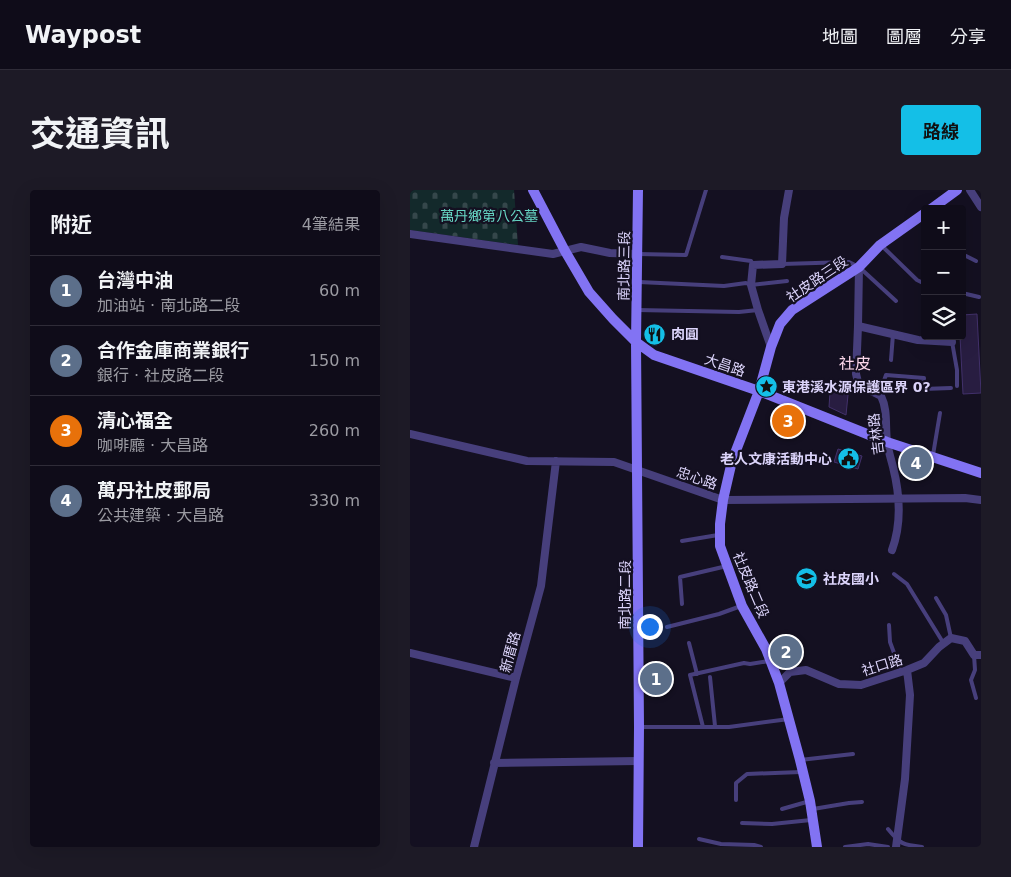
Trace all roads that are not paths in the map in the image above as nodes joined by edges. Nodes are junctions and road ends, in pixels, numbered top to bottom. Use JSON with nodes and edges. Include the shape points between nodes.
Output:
{"nodes":[{"id":1,"x":533,"y":190,"type":"edge"},
{"id":2,"x":638,"y":190,"type":"edge"},
{"id":3,"x":706,"y":190,"type":"edge"},
{"id":4,"x":789,"y":190,"type":"edge"},
{"id":5,"x":970,"y":190,"type":"edge"},
{"id":6,"x":953,"y":191,"type":"edge"},
{"id":7,"x":936,"y":205,"type":"edge"},
{"id":8,"x":981,"y":207,"type":"edge"},
{"id":9,"x":921,"y":216,"type":"edge"},
{"id":10,"x":410,"y":234,"type":"edge"},
{"id":11,"x":880,"y":245,"type":"junction"},
{"id":12,"x":566,"y":251,"type":"junction"},
{"id":13,"x":638,"y":254,"type":"junction"},
{"id":14,"x":966,"y":256,"type":"edge"},
{"id":15,"x":722,"y":257,"type":"dead end"},
{"id":16,"x":976,"y":261,"type":"dead end"},
{"id":17,"x":782,"y":264,"type":"junction"},
{"id":18,"x":753,"y":265,"type":"junction"},
{"id":19,"x":859,"y":267,"type":"junction"},
{"id":20,"x":787,"y":281,"type":"dead end"},
{"id":21,"x":637,"y":282,"type":"junction"},
{"id":22,"x":921,"y":282,"type":"edge"},
{"id":23,"x":751,"y":284,"type":"junction"},
{"id":24,"x":966,"y":294,"type":"edge"},
{"id":25,"x":979,"y":297,"type":"dead end"},
{"id":26,"x":896,"y":301,"type":"dead end"},
{"id":27,"x":636,"y":310,"type":"junction"},
{"id":28,"x":758,"y":310,"type":"junction"},
{"id":29,"x":858,"y":326,"type":"junction"},
{"id":30,"x":893,"y":334,"type":"junction"},
{"id":31,"x":921,"y":340,"type":"edge"},
{"id":32,"x":952,"y":340,"type":"edge"},
{"id":33,"x":636,"y":342,"type":"junction"},
{"id":34,"x":771,"y":347,"type":"junction"},
{"id":35,"x":891,"y":360,"type":"dead end"},
{"id":36,"x":957,"y":386,"type":"dead end"},
{"id":37,"x":951,"y":388,"type":"dead end"},
{"id":38,"x":759,"y":391,"type":"junction"},
{"id":39,"x":879,"y":394,"type":"junction"},
{"id":40,"x":940,"y":413,"type":"dead end"},
{"id":41,"x":410,"y":434,"type":"edge"},
{"id":42,"x":887,"y":442,"type":"junction"},
{"id":43,"x":932,"y":457,"type":"junction"},
{"id":44,"x":556,"y":461,"type":"junction"},
{"id":45,"x":638,"y":470,"type":"junction"},
{"id":46,"x":981,"y":473,"type":"edge"},
{"id":47,"x":723,"y":500,"type":"junction"},
{"id":48,"x":899,"y":500,"type":"junction"},
{"id":49,"x":981,"y":500,"type":"edge"},
{"id":50,"x":720,"y":534,"type":"junction"},
{"id":51,"x":682,"y":541,"type":"dead end"},
{"id":52,"x":892,"y":550,"type":"dead end"},
{"id":53,"x":727,"y":566,"type":"junction"},
{"id":54,"x":894,"y":574,"type":"dead end"},
{"id":55,"x":936,"y":598,"type":"dead end"},
{"id":56,"x":682,"y":604,"type":"dead end"},
{"id":57,"x":742,"y":606,"type":"junction"},
{"id":58,"x":888,"y":625,"type":"dead end"},
{"id":59,"x":667,"y":627,"type":"dead end"},
{"id":60,"x":951,"y":638,"type":"junction"},
{"id":61,"x":689,"y":643,"type":"dead end"},
{"id":62,"x":944,"y":644,"type":"junction"},
{"id":63,"x":410,"y":654,"type":"edge"},
{"id":64,"x":978,"y":655,"type":"edge"},
{"id":65,"x":771,"y":661,"type":"junction"},
{"id":66,"x":904,"y":671,"type":"junction"},
{"id":67,"x":697,"y":674,"type":"junction"},
{"id":68,"x":710,"y":677,"type":"dead end"},
{"id":69,"x":516,"y":678,"type":"junction"},
{"id":70,"x":779,"y":683,"type":"junction"},
{"id":71,"x":976,"y":698,"type":"dead end"},
{"id":72,"x":790,"y":719,"type":"junction"},
{"id":73,"x":703,"y":726,"type":"junction"},
{"id":74,"x":714,"y":726,"type":"junction"},
{"id":75,"x":639,"y":727,"type":"junction"},
{"id":76,"x":853,"y":754,"type":"dead end"},
{"id":77,"x":800,"y":760,"type":"junction"},
{"id":78,"x":639,"y":761,"type":"junction"},
{"id":79,"x":494,"y":764,"type":"junction"},
{"id":80,"x":803,"y":772,"type":"junction"},
{"id":81,"x":736,"y":800,"type":"dead end"},
{"id":82,"x":862,"y":802,"type":"dead end"},
{"id":83,"x":782,"y":809,"type":"dead end"},
{"id":84,"x":811,"y":810,"type":"junction"},
{"id":85,"x":742,"y":823,"type":"dead end"},
{"id":86,"x":888,"y":829,"type":"dead end"},
{"id":87,"x":699,"y":839,"type":"dead end"},
{"id":88,"x":897,"y":844,"type":"edge"},
{"id":89,"x":474,"y":847,"type":"edge"},
{"id":90,"x":638,"y":847,"type":"edge"},
{"id":91,"x":761,"y":847,"type":"edge"},
{"id":92,"x":817,"y":847,"type":"edge"},
{"id":93,"x":845,"y":847,"type":"edge"},
{"id":94,"x":888,"y":847,"type":"edge"},
{"id":95,"x":922,"y":847,"type":"edge"}],
"edges":[{"from":1,"to":12,"type":"street","name":"大昌路"},
{"from":2,"to":13,"type":"street","name":"南北路三段"},
{"from":3,"to":13,"type":"lane","via":[[686,255]]},
{"from":4,"to":17,"type":"street"},
{"from":5,"to":8,"type":"street"},
{"from":6,"to":7,"type":"street","name":"社皮路三段"},
{"from":9,"to":11,"type":"street","name":"社皮路三段"},
{"from":10,"to":12,"type":"street","via":[[553,254]]},
{"from":11,"to":19,"type":"street","name":"社皮路三段"},
{"from":11,"to":22,"type":"lane"},
{"from":12,"to":13,"type":"street","via":[[581,247]]},
{"from":12,"to":33,"type":"street","name":"大昌路","via":[[589,292]]},
{"from":13,"to":21,"type":"street","name":"南北路三段"},
{"from":14,"to":16,"type":"lane"},
{"from":15,"to":18,"type":"lane","via":[[751,260]]},
{"from":17,"to":18,"type":"street"},
{"from":17,"to":19,"type":"lane","via":[[849,262]]},
{"from":18,"to":23,"type":"street"},
{"from":19,"to":26,"type":"lane"},
{"from":19,"to":29,"type":"street","name":"吉林路"},
{"from":19,"to":34,"type":"street","name":"社皮路三段","via":[[792,310],[780,324]]},
{"from":20,"to":23,"type":"lane"},
{"from":21,"to":23,"type":"lane"},
{"from":21,"to":27,"type":"street","name":"南北路三段"},
{"from":23,"to":28,"type":"street"},
{"from":24,"to":25,"type":"lane"},
{"from":27,"to":28,"type":"lane"},
{"from":27,"to":33,"type":"street","name":"南北路三段"},
{"from":28,"to":34,"type":"street"},
{"from":29,"to":30,"type":"street"},
{"from":29,"to":39,"type":"street","name":"吉林路","via":[[858,382]]},
{"from":30,"to":31,"type":"street"},
{"from":30,"to":35,"type":"lane"},
{"from":32,"to":36,"type":"lane"},
{"from":33,"to":38,"type":"street","name":"大昌路","via":[[654,355]]},
{"from":33,"to":45,"type":"street","name":"南北路二段"},
{"from":34,"to":38,"type":"street","name":"社皮路三段"},
{"from":37,"to":39,"type":"lane","via":[[923,389],[924,378],[886,375]]},
{"from":38,"to":42,"type":"street","name":"大昌路"},
{"from":38,"to":47,"type":"street","name":"社皮路二段","via":[[732,461]]},
{"from":39,"to":42,"type":"street","name":"吉林路","via":[[884,401]]},
{"from":40,"to":43,"type":"lane"},
{"from":41,"to":44,"type":"street","name":"忠心路","via":[[527,461]]},
{"from":42,"to":43,"type":"street","name":"大昌路"},
{"from":42,"to":48,"type":"street","name":"吉林路"},
{"from":43,"to":46,"type":"street","name":"大昌路"},
{"from":44,"to":45,"type":"street","name":"忠心路","via":[[614,462]]},
{"from":44,"to":69,"type":"street","name":"新厝路","via":[[541,586]]},
{"from":45,"to":47,"type":"street","name":"忠心路"},
{"from":45,"to":75,"type":"street","name":"南北路二段"},
{"from":47,"to":48,"type":"street","name":"忠心路"},
{"from":47,"to":50,"type":"street","name":"社皮路二段"},
{"from":48,"to":49,"type":"street","name":"忠心路"},
{"from":48,"to":52,"type":"street","name":"吉林路","via":[[899,522]]},
{"from":50,"to":51,"type":"lane"},
{"from":50,"to":53,"type":"street","name":"社皮路二段","via":[[720,546]]},
{"from":53,"to":56,"type":"lane","via":[[680,578]]},
{"from":53,"to":57,"type":"street","name":"社皮路二段"},
{"from":54,"to":62,"type":"lane","via":[[907,584]]},
{"from":55,"to":60,"type":"lane","via":[[946,615]]},
{"from":57,"to":59,"type":"lane"},
{"from":57,"to":65,"type":"street","name":"社皮路二段"},
{"from":58,"to":66,"type":"lane","via":[[890,642]]},
{"from":60,"to":62,"type":"street","name":"社口路"},
{"from":60,"to":64,"type":"street","via":[[965,641]]},
{"from":61,"to":67,"type":"lane"},
{"from":62,"to":66,"type":"street","name":"社口路","via":[[924,663]]},
{"from":63,"to":69,"type":"street"},
{"from":64,"to":71,"type":"lane","via":[[972,680]]},
{"from":65,"to":67,"type":"lane","via":[[744,663]]},
{"from":65,"to":70,"type":"street","name":"社皮路二段"},
{"from":66,"to":70,"type":"street","name":"社口路","via":[[861,685],[839,684],[806,670],[790,672]]},
{"from":66,"to":88,"type":"street","via":[[910,695],[906,779]]},
{"from":67,"to":73,"type":"lane","via":[[690,675]]},
{"from":68,"to":74,"type":"lane"},
{"from":69,"to":79,"type":"street","name":"新厝路"},
{"from":70,"to":72,"type":"street","name":"社皮路二段"},
{"from":72,"to":74,"type":"lane"},
{"from":72,"to":77,"type":"street","name":"社皮路二段"},
{"from":73,"to":74,"type":"lane"},
{"from":73,"to":75,"type":"lane"},
{"from":75,"to":78,"type":"street","name":"南北路二段"},
{"from":76,"to":77,"type":"lane"},
{"from":77,"to":80,"type":"street","name":"社皮路二段"},
{"from":78,"to":79,"type":"street"},
{"from":78,"to":90,"type":"street","name":"南北路二段"},
{"from":79,"to":89,"type":"street","name":"新厝路"},
{"from":80,"to":81,"type":"lane","via":[[748,774],[736,783]]},
{"from":80,"to":84,"type":"street","name":"社皮路二段"},
{"from":82,"to":84,"type":"lane"},
{"from":83,"to":84,"type":"lane"},
{"from":84,"to":85,"type":"lane","via":[[772,824]]},
{"from":84,"to":92,"type":"street","name":"社皮路二段"},
{"from":86,"to":88,"type":"lane"},
{"from":87,"to":91,"type":"lane"},
{"from":88,"to":95,"type":"lane"},
{"from":93,"to":94,"type":"lane","via":[[868,844]]}]}
